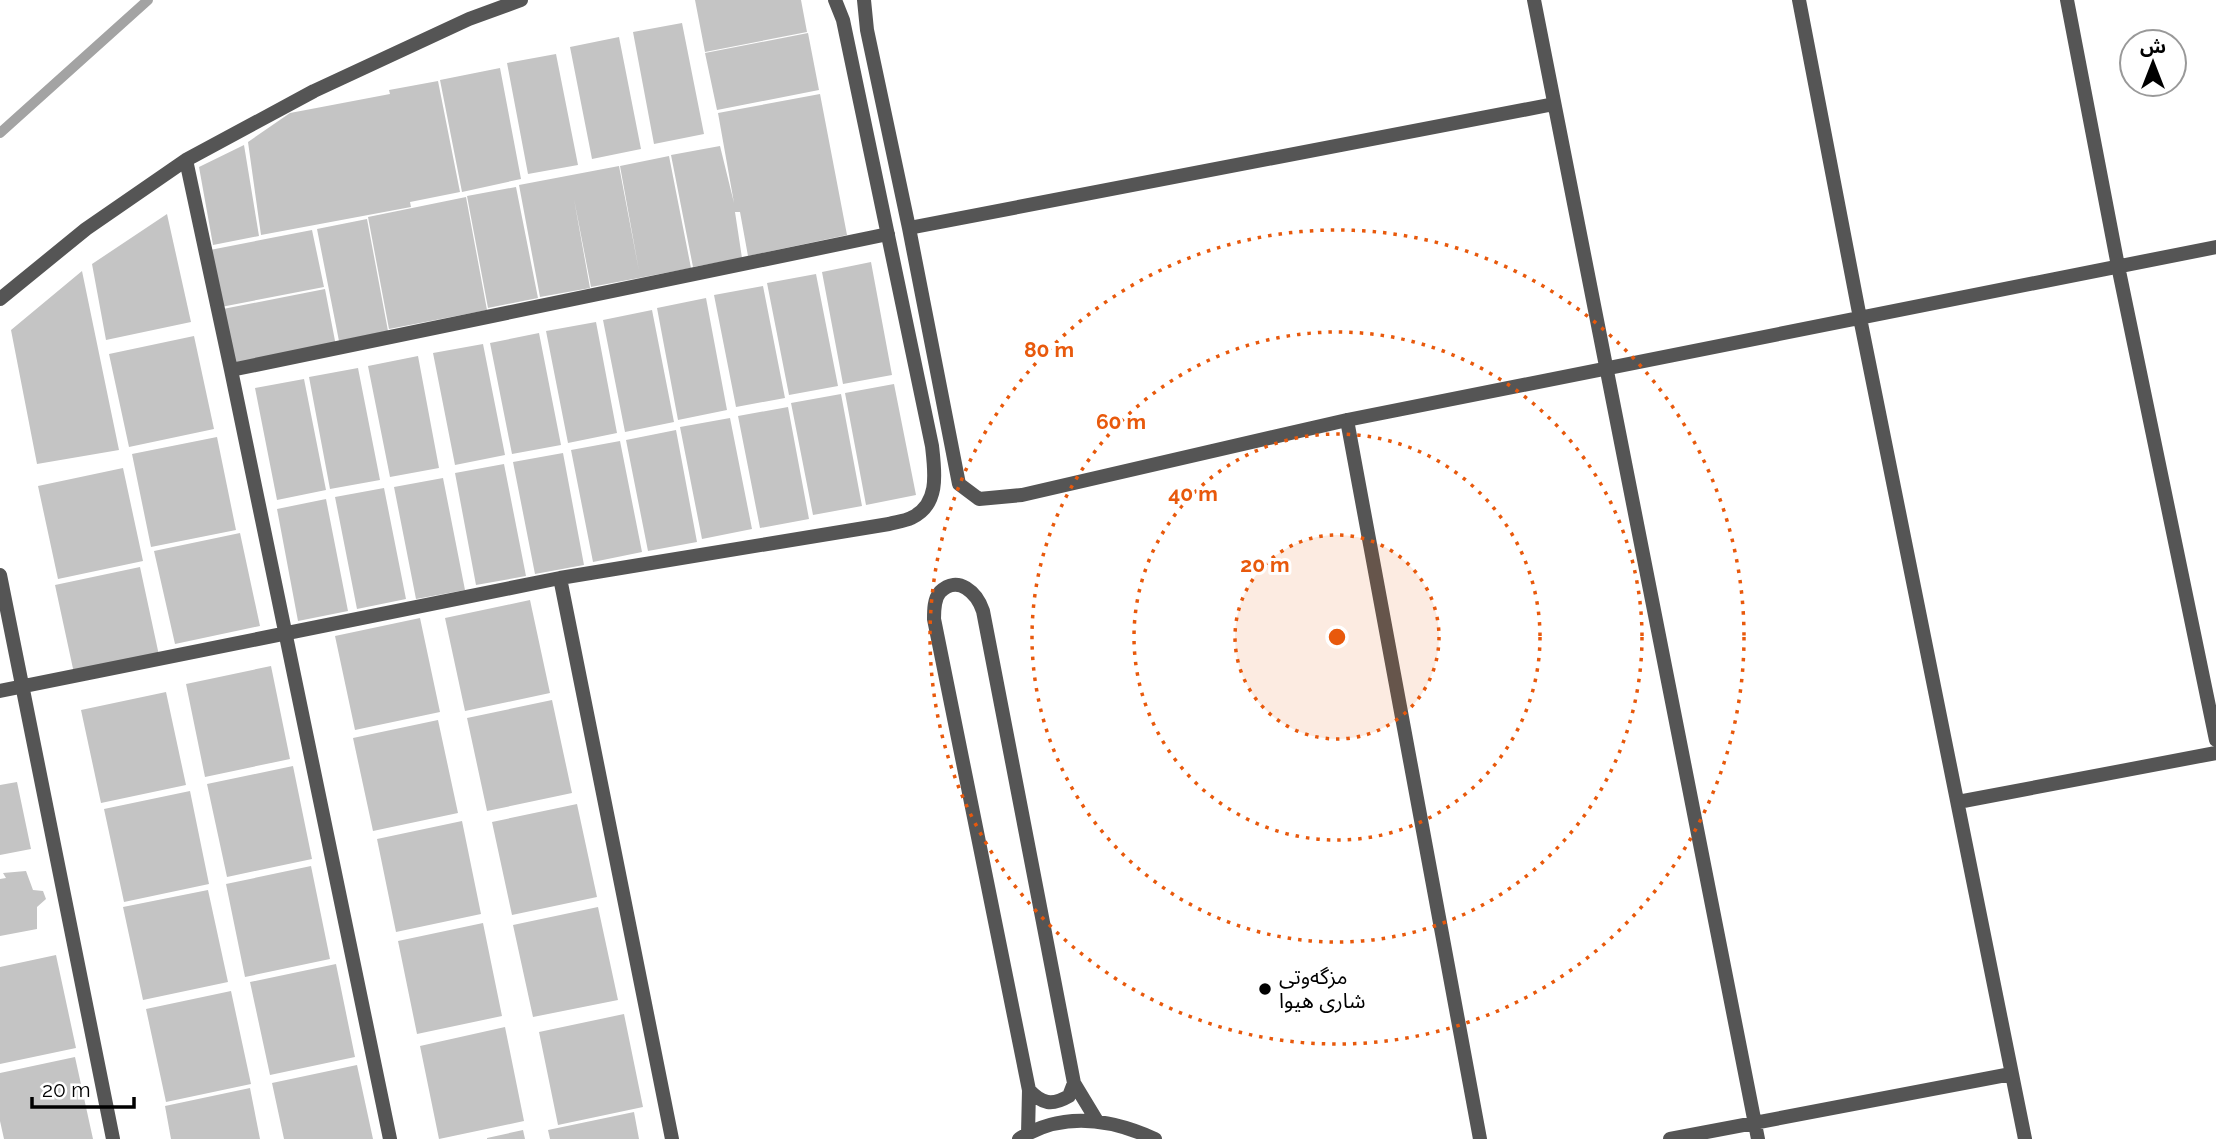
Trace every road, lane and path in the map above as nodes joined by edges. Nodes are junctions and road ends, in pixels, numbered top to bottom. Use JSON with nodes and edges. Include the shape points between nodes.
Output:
{"nodes":[{"id":1,"x":521,"y":0,"type":"edge"},
{"id":2,"x":835,"y":0,"type":"edge"},
{"id":3,"x":864,"y":0,"type":"edge"},
{"id":4,"x":1534,"y":0,"type":"edge"},
{"id":5,"x":1799,"y":0,"type":"edge"},
{"id":6,"x":2067,"y":0,"type":"edge"},
{"id":7,"x":1554,"y":104,"type":"junction"},
{"id":8,"x":186,"y":160,"type":"junction"},
{"id":9,"x":909,"y":228,"type":"junction"},
{"id":10,"x":888,"y":234,"type":"junction"},
{"id":11,"x":2216,"y":247,"type":"edge"},
{"id":12,"x":2118,"y":266,"type":"junction"},
{"id":13,"x":0,"y":299,"type":"edge"},
{"id":14,"x":1860,"y":318,"type":"junction"},
{"id":15,"x":1606,"y":368,"type":"junction"},
{"id":16,"x":231,"y":370,"type":"junction"},
{"id":17,"x":1347,"y":420,"type":"junction"},
{"id":18,"x":0,"y":575,"type":"edge"},
{"id":19,"x":560,"y":578,"type":"junction"},
{"id":20,"x":286,"y":633,"type":"junction"},
{"id":21,"x":22,"y":687,"type":"junction"},
{"id":22,"x":0,"y":691,"type":"edge"},
{"id":23,"x":2216,"y":740,"type":"edge"},
{"id":24,"x":2216,"y":753,"type":"edge"},
{"id":25,"x":1958,"y":802,"type":"junction"},
{"id":26,"x":2011,"y":1074,"type":"junction"},
{"id":27,"x":1074,"y":1083,"type":"junction"},
{"id":28,"x":1029,"y":1090,"type":"junction"},
{"id":29,"x":1097,"y":1121,"type":"junction"},
{"id":30,"x":1755,"y":1123,"type":"junction"},
{"id":31,"x":1023,"y":1136,"type":"edge"},
{"id":32,"x":113,"y":1139,"type":"edge"},
{"id":33,"x":390,"y":1139,"type":"edge"},
{"id":34,"x":672,"y":1139,"type":"edge"},
{"id":35,"x":1155,"y":1139,"type":"edge"},
{"id":36,"x":1480,"y":1139,"type":"edge"},
{"id":37,"x":1670,"y":1139,"type":"edge"},
{"id":38,"x":1758,"y":1139,"type":"edge"},
{"id":39,"x":2025,"y":1139,"type":"edge"}],
"edges":[{"from":1,"to":8,"type":"street","via":[[469,19],[314,91]]},
{"from":2,"to":10,"type":"street"},
{"from":3,"to":9,"type":"street"},
{"from":4,"to":7,"type":"street"},
{"from":5,"to":14,"type":"street"},
{"from":6,"to":12,"type":"street"},
{"from":7,"to":9,"type":"street"},
{"from":7,"to":15,"type":"street"},
{"from":8,"to":13,"type":"street","via":[[86,229]]},
{"from":8,"to":16,"type":"street"},
{"from":9,"to":17,"type":"street","via":[[959,484],[979,499],[1022,495]]},
{"from":10,"to":16,"type":"street"},
{"from":10,"to":19,"type":"street","via":[[932,446],[935,480],[928,504],[912,518],[889,524]]},
{"from":11,"to":12,"type":"street"},
{"from":12,"to":14,"type":"street"},
{"from":12,"to":23,"type":"street"},
{"from":14,"to":15,"type":"street"},
{"from":14,"to":25,"type":"street"},
{"from":15,"to":17,"type":"street"},
{"from":15,"to":30,"type":"street"},
{"from":16,"to":20,"type":"street"},
{"from":17,"to":36,"type":"street"},
{"from":18,"to":21,"type":"street"},
{"from":19,"to":20,"type":"street"},
{"from":19,"to":34,"type":"street"},
{"from":20,"to":21,"type":"street"},
{"from":20,"to":33,"type":"street"},
{"from":21,"to":22,"type":"street"},
{"from":21,"to":32,"type":"street"},
{"from":24,"to":25,"type":"street"},
{"from":25,"to":26,"type":"street"},
{"from":26,"to":30,"type":"street"},
{"from":26,"to":39,"type":"street"},
{"from":27,"to":28,"type":"street","via":[[1069,1096],[1054,1102],[1038,1100]]},
{"from":27,"to":28,"type":"street","via":[[983,611],[972,591],[951,586],[940,592],[934,619]]},
{"from":27,"to":29,"type":"street"},
{"from":28,"to":31,"type":"street"},
{"from":29,"to":31,"type":"street","via":[[1062,1123]]},
{"from":29,"to":35,"type":"street","via":[[1129,1127]]},
{"from":30,"to":37,"type":"street"},
{"from":30,"to":38,"type":"street"}]}
